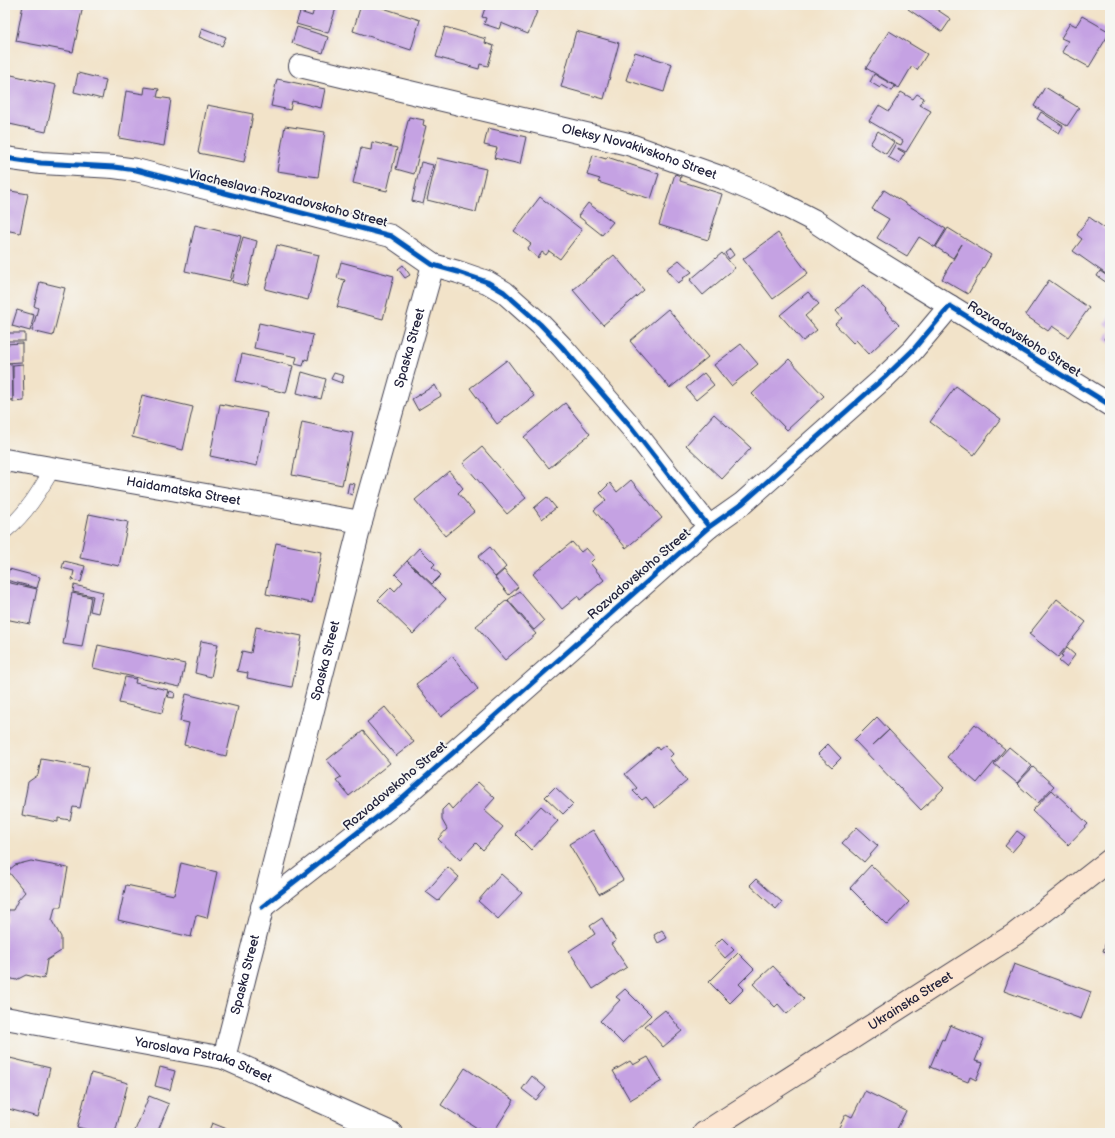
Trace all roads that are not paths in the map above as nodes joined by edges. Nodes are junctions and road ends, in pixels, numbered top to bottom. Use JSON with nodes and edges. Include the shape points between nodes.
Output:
{"nodes":[{"id":1,"x":300,"y":66,"type":"dead end"},
{"id":2,"x":5,"y":158,"type":"edge"},
{"id":3,"x":433,"y":265,"type":"junction"},
{"id":4,"x":950,"y":306,"type":"junction"},
{"id":5,"x":1110,"y":405,"type":"edge"},
{"id":6,"x":5,"y":460,"type":"edge"},
{"id":7,"x":53,"y":468,"type":"junction"},
{"id":8,"x":361,"y":522,"type":"junction"},
{"id":9,"x":709,"y":527,"type":"junction"},
{"id":10,"x":5,"y":531,"type":"edge"},
{"id":11,"x":1110,"y":860,"type":"edge"},
{"id":12,"x":262,"y":907,"type":"junction"},
{"id":13,"x":5,"y":1018,"type":"edge"},
{"id":14,"x":224,"y":1058,"type":"junction"},
{"id":15,"x":391,"y":1133,"type":"edge"},
{"id":16,"x":704,"y":1133,"type":"edge"}],
"edges":[{"from":1,"to":4,"type":"street","name":"Oleksy Novakivskoho Street","via":[[628,144],[723,178],[813,220]]},
{"from":2,"to":3,"type":"street","name":"Viacheslava Rozvadovskoho Street","via":[[136,170],[392,236]]},
{"from":3,"to":8,"type":"street","name":"Spaska Street"},
{"from":3,"to":9,"type":"street","name":"Viacheslava Rozvadovskoho Street","via":[[492,285],[504,292],[540,324],[632,428]]},
{"from":4,"to":5,"type":"street","name":"Rozvadovskoho Street"},
{"from":4,"to":9,"type":"street","name":"Rozvadovskoho Street","via":[[913,350],[885,377],[743,503]]},
{"from":6,"to":7,"type":"street","name":"Haidamatska Street"},
{"from":7,"to":8,"type":"street","name":"Haidamatska Street"},
{"from":7,"to":10,"type":"lane","via":[[32,503]]},
{"from":8,"to":12,"type":"street","name":"Spaska Street"},
{"from":9,"to":12,"type":"street","name":"Rozvadovskoho Street","via":[[403,797]]},
{"from":11,"to":16,"type":"street","name":"Ukrainska Street","via":[[1015,934]]},
{"from":12,"to":14,"type":"street","name":"Spaska Street"},
{"from":13,"to":14,"type":"street","name":"Yaroslava Pstraka Street"},
{"from":14,"to":15,"type":"street","name":"Yaroslava Pstraka Street"}]}
